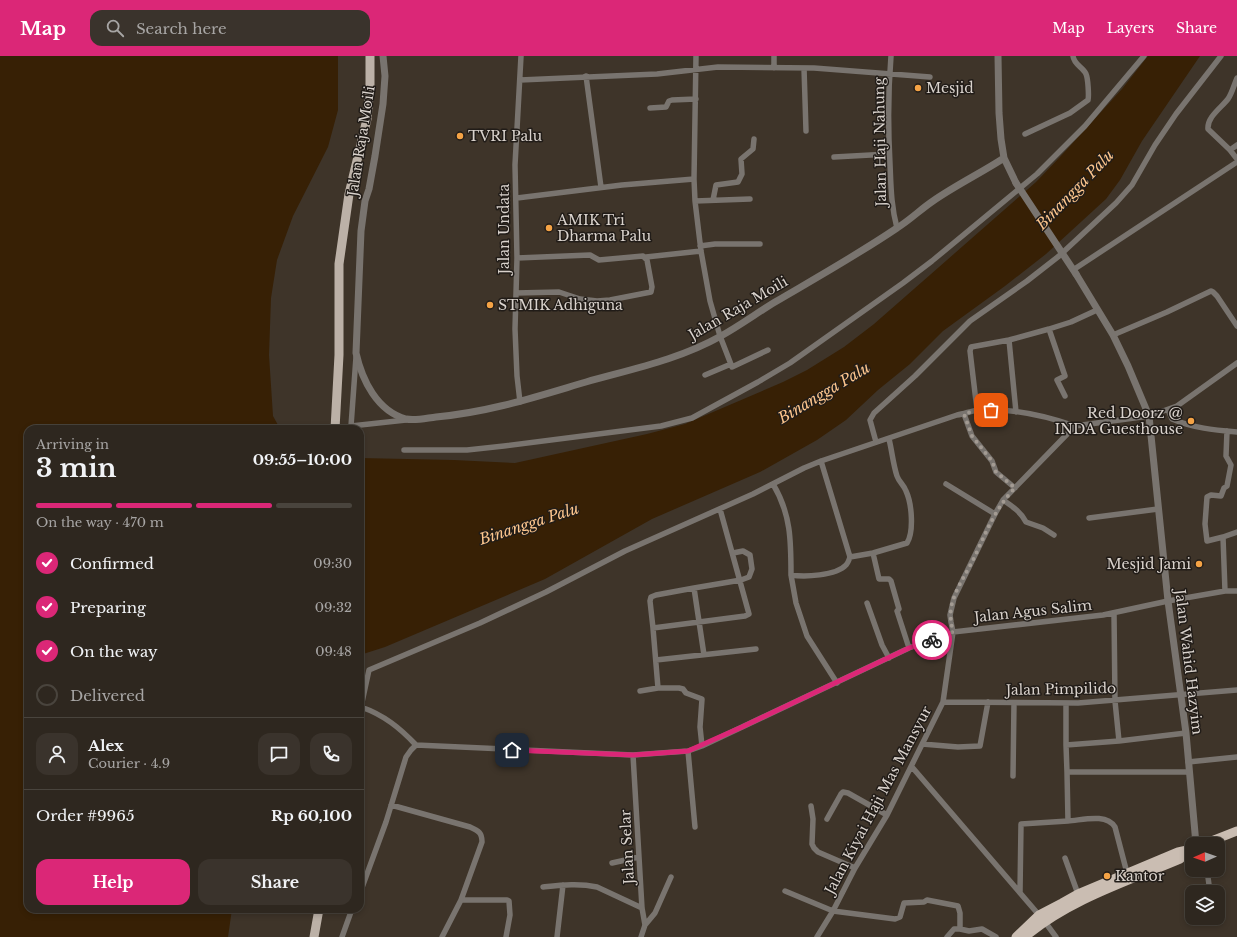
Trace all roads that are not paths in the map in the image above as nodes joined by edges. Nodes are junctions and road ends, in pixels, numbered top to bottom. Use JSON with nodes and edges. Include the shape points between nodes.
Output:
{"nodes":[{"id":1,"x":370,"y":56,"type":"edge"},
{"id":2,"x":383,"y":56,"type":"edge"},
{"id":3,"x":521,"y":56,"type":"edge"},
{"id":4,"x":696,"y":56,"type":"edge"},
{"id":5,"x":774,"y":56,"type":"edge"},
{"id":6,"x":891,"y":56,"type":"edge"},
{"id":7,"x":998,"y":56,"type":"edge"},
{"id":8,"x":1074,"y":56,"type":"edge"},
{"id":9,"x":1144,"y":56,"type":"edge"},
{"id":10,"x":1221,"y":56,"type":"edge"},
{"id":11,"x":774,"y":68,"type":"junction"},
{"id":12,"x":804,"y":68,"type":"junction"},
{"id":13,"x":696,"y":70,"type":"junction"},
{"id":14,"x":889,"y":74,"type":"junction"},
{"id":15,"x":586,"y":76,"type":"junction"},
{"id":16,"x":930,"y":77,"type":"dead end"},
{"id":17,"x":1237,"y":78,"type":"edge"},
{"id":18,"x":520,"y":80,"type":"junction"},
{"id":19,"x":696,"y":99,"type":"junction"},
{"id":20,"x":650,"y":108,"type":"dead end"},
{"id":21,"x":806,"y":131,"type":"dead end"},
{"id":22,"x":1025,"y":134,"type":"dead end"},
{"id":23,"x":754,"y":139,"type":"dead end"},
{"id":24,"x":1237,"y":144,"type":"edge"},
{"id":25,"x":1230,"y":150,"type":"junction"},
{"id":26,"x":889,"y":154,"type":"junction"},
{"id":27,"x":834,"y":157,"type":"dead end"},
{"id":28,"x":1004,"y":158,"type":"junction"},
{"id":29,"x":1237,"y":161,"type":"edge"},
{"id":30,"x":694,"y":179,"type":"junction"},
{"id":31,"x":601,"y":187,"type":"junction"},
{"id":32,"x":517,"y":198,"type":"junction"},
{"id":33,"x":750,"y":199,"type":"dead end"},
{"id":34,"x":713,"y":200,"type":"junction"},
{"id":35,"x":695,"y":201,"type":"junction"},
{"id":36,"x":897,"y":228,"type":"junction"},
{"id":37,"x":760,"y":244,"type":"dead end"},
{"id":38,"x":701,"y":248,"type":"junction"},
{"id":39,"x":646,"y":257,"type":"junction"},
{"id":40,"x":517,"y":258,"type":"junction"},
{"id":41,"x":1075,"y":272,"type":"junction"},
{"id":42,"x":516,"y":293,"type":"junction"},
{"id":43,"x":1096,"y":310,"type":"junction"},
{"id":44,"x":1237,"y":326,"type":"edge"},
{"id":45,"x":1049,"y":329,"type":"junction"},
{"id":46,"x":1113,"y":335,"type":"junction"},
{"id":47,"x":720,"y":336,"type":"junction"},
{"id":48,"x":1009,"y":340,"type":"junction"},
{"id":49,"x":768,"y":350,"type":"dead end"},
{"id":50,"x":356,"y":353,"type":"junction"},
{"id":51,"x":731,"y":364,"type":"junction"},
{"id":52,"x":1237,"y":364,"type":"edge"},
{"id":53,"x":705,"y":375,"type":"dead end"},
{"id":54,"x":1065,"y":396,"type":"dead end"},
{"id":55,"x":520,"y":402,"type":"junction"},
{"id":56,"x":977,"y":410,"type":"junction"},
{"id":57,"x":1168,"y":410,"type":"junction"},
{"id":58,"x":1016,"y":412,"type":"junction"},
{"id":59,"x":964,"y":414,"type":"junction"},
{"id":60,"x":1149,"y":416,"type":"junction"},
{"id":61,"x":408,"y":419,"type":"junction"},
{"id":62,"x":335,"y":425,"type":"edge"},
{"id":63,"x":351,"y":425,"type":"edge"},
{"id":64,"x":359,"y":425,"type":"edge"},
{"id":65,"x":1075,"y":426,"type":"junction"},
{"id":66,"x":1227,"y":431,"type":"junction"},
{"id":67,"x":1237,"y":432,"type":"edge"},
{"id":68,"x":889,"y":438,"type":"junction"},
{"id":69,"x":876,"y":442,"type":"junction"},
{"id":70,"x":404,"y":450,"type":"dead end"},
{"id":71,"x":821,"y":461,"type":"junction"},
{"id":72,"x":773,"y":484,"type":"junction"},
{"id":73,"x":946,"y":484,"type":"dead end"},
{"id":74,"x":1015,"y":488,"type":"junction"},
{"id":75,"x":1003,"y":501,"type":"junction"},
{"id":76,"x":720,"y":509,"type":"junction"},
{"id":77,"x":1158,"y":509,"type":"junction"},
{"id":78,"x":996,"y":513,"type":"junction"},
{"id":79,"x":1089,"y":518,"type":"dead end"},
{"id":80,"x":1237,"y":532,"type":"edge"},
{"id":81,"x":1054,"y":535,"type":"dead end"},
{"id":82,"x":1223,"y":537,"type":"junction"},
{"id":83,"x":733,"y":552,"type":"junction"},
{"id":84,"x":872,"y":553,"type":"junction"},
{"id":85,"x":850,"y":557,"type":"junction"},
{"id":86,"x":791,"y":575,"type":"junction"},
{"id":87,"x":741,"y":580,"type":"junction"},
{"id":88,"x":694,"y":588,"type":"junction"},
{"id":89,"x":1224,"y":591,"type":"junction"},
{"id":90,"x":1237,"y":591,"type":"edge"},
{"id":91,"x":1168,"y":601,"type":"junction"},
{"id":92,"x":867,"y":603,"type":"dead end"},
{"id":93,"x":1114,"y":613,"type":"junction"},
{"id":94,"x":699,"y":622,"type":"junction"},
{"id":95,"x":653,"y":628,"type":"junction"},
{"id":96,"x":953,"y":632,"type":"junction"},
{"id":97,"x":909,"y":648,"type":"junction"},
{"id":98,"x":756,"y":649,"type":"dead end"},
{"id":99,"x":704,"y":655,"type":"junction"},
{"id":100,"x":889,"y":658,"type":"junction"},
{"id":101,"x":656,"y":660,"type":"junction"},
{"id":102,"x":837,"y":683,"type":"junction"},
{"id":103,"x":658,"y":688,"type":"junction"},
{"id":104,"x":1237,"y":690,"type":"edge"},
{"id":105,"x":640,"y":691,"type":"dead end"},
{"id":106,"x":364,"y":693,"type":"edge"},
{"id":107,"x":1180,"y":695,"type":"junction"},
{"id":108,"x":1115,"y":701,"type":"junction"},
{"id":109,"x":943,"y":702,"type":"junction"},
{"id":110,"x":988,"y":702,"type":"junction"},
{"id":111,"x":1014,"y":703,"type":"junction"},
{"id":112,"x":1066,"y":703,"type":"junction"},
{"id":113,"x":364,"y":708,"type":"edge"},
{"id":114,"x":1186,"y":733,"type":"junction"},
{"id":115,"x":1119,"y":741,"type":"junction"},
{"id":116,"x":922,"y":744,"type":"junction"},
{"id":117,"x":416,"y":745,"type":"junction"},
{"id":118,"x":1066,"y":745,"type":"junction"},
{"id":119,"x":702,"y":746,"type":"junction"},
{"id":120,"x":688,"y":751,"type":"junction"},
{"id":121,"x":633,"y":755,"type":"junction"},
{"id":122,"x":1237,"y":757,"type":"edge"},
{"id":123,"x":1188,"y":762,"type":"junction"},
{"id":124,"x":912,"y":767,"type":"junction"},
{"id":125,"x":1067,"y":772,"type":"junction"},
{"id":126,"x":1189,"y":772,"type":"junction"},
{"id":127,"x":1013,"y":776,"type":"dead end"},
{"id":128,"x":391,"y":805,"type":"junction"},
{"id":129,"x":811,"y":806,"type":"dead end"},
{"id":130,"x":887,"y":815,"type":"junction"},
{"id":131,"x":827,"y":819,"type":"dead end"},
{"id":132,"x":1068,"y":821,"type":"junction"},
{"id":133,"x":695,"y":827,"type":"dead end"},
{"id":134,"x":1237,"y":831,"type":"edge"},
{"id":135,"x":1192,"y":837,"type":"edge"},
{"id":136,"x":1222,"y":837,"type":"edge"},
{"id":137,"x":1185,"y":850,"type":"edge"},
{"id":138,"x":1185,"y":855,"type":"edge"},
{"id":139,"x":639,"y":858,"type":"junction"},
{"id":140,"x":1064,"y":858,"type":"dead end"},
{"id":141,"x":612,"y":863,"type":"dead end"},
{"id":142,"x":855,"y":868,"type":"junction"},
{"id":143,"x":1127,"y":874,"type":"junction"},
{"id":144,"x":671,"y":877,"type":"dead end"},
{"id":145,"x":364,"y":881,"type":"edge"},
{"id":146,"x":563,"y":885,"type":"junction"},
{"id":147,"x":543,"y":887,"type":"dead end"},
{"id":148,"x":786,"y":891,"type":"dead end"},
{"id":149,"x":1020,"y":892,"type":"junction"},
{"id":150,"x":1078,"y":894,"type":"junction"},
{"id":151,"x":461,"y":900,"type":"junction"},
{"id":152,"x":642,"y":908,"type":"junction"},
{"id":153,"x":833,"y":911,"type":"junction"},
{"id":154,"x":318,"y":913,"type":"edge"},
{"id":155,"x":351,"y":913,"type":"edge"},
{"id":156,"x":1042,"y":918,"type":"junction"},
{"id":157,"x":645,"y":925,"type":"junction"},
{"id":158,"x":960,"y":929,"type":"junction"},
{"id":159,"x":314,"y":937,"type":"edge"},
{"id":160,"x":342,"y":937,"type":"edge"},
{"id":161,"x":442,"y":937,"type":"edge"},
{"id":162,"x":506,"y":937,"type":"edge"},
{"id":163,"x":557,"y":937,"type":"edge"},
{"id":164,"x":641,"y":937,"type":"edge"},
{"id":165,"x":817,"y":937,"type":"edge"},
{"id":166,"x":947,"y":937,"type":"edge"},
{"id":167,"x":996,"y":937,"type":"edge"},
{"id":168,"x":1016,"y":937,"type":"edge"},
{"id":169,"x":1025,"y":937,"type":"edge"},
{"id":170,"x":1056,"y":937,"type":"edge"}],
"edges":[{"from":1,"to":62,"type":"main road","via":[[367,119],[349,194],[339,264],[339,355]]},
{"from":2,"to":50,"type":"street","name":"Jalan Raja Moili","via":[[383,104],[361,231]]},
{"from":3,"to":18,"type":"street","name":"Jalan Undata"},
{"from":4,"to":13,"type":"street"},
{"from":5,"to":11,"type":"street"},
{"from":6,"to":14,"type":"street","name":"Jalan Haji Nahung"},
{"from":7,"to":28,"type":"street","name":"Jalan Wahid Hazyim","via":[[999,113]]},
{"from":8,"to":22,"type":"street","via":[[1077,65],[1087,77],[1088,100],[1070,113]]},
{"from":9,"to":70,"type":"street","via":[[1085,126],[1042,169],[932,261],[790,363],[692,418],[661,426],[504,446],[467,450]]},
{"from":10,"to":69,"type":"street","via":[[1176,114],[1132,185],[1116,203],[1059,256],[970,321],[871,417],[870,424]]},
{"from":11,"to":12,"type":"street"},
{"from":11,"to":13,"type":"street","via":[[718,67]]},
{"from":12,"to":14,"type":"street"},
{"from":12,"to":21,"type":"street"},
{"from":13,"to":15,"type":"street"},
{"from":13,"to":19,"type":"street"},
{"from":14,"to":16,"type":"street"},
{"from":14,"to":26,"type":"street","name":"Jalan Haji Nahung"},
{"from":15,"to":18,"type":"street"},
{"from":15,"to":31,"type":"street"},
{"from":17,"to":25,"type":"street","via":[[1228,99],[1211,118],[1207,127]]},
{"from":18,"to":32,"type":"street","name":"Jalan Undata","via":[[515,165]]},
{"from":19,"to":20,"type":"street","via":[[672,100],[666,107]]},
{"from":19,"to":30,"type":"street"},
{"from":23,"to":34,"type":"street","via":[[753,149],[741,159],[742,174],[738,182],[716,185]]},
{"from":24,"to":25,"type":"street"},
{"from":25,"to":29,"type":"street"},
{"from":26,"to":27,"type":"street"},
{"from":26,"to":36,"type":"street","name":"Jalan Haji Nahung","via":[[892,208]]},
{"from":28,"to":36,"type":"street","name":"Jalan Raja Moili","via":[[933,201]]},
{"from":28,"to":41,"type":"street","name":"Jalan Wahid Hazyim","bridge":true,"via":[[1016,183]]},
{"from":29,"to":41,"type":"street"},
{"from":30,"to":31,"type":"street"},
{"from":30,"to":35,"type":"street"},
{"from":31,"to":32,"type":"street"},
{"from":32,"to":40,"type":"street","name":"Jalan Undata"},
{"from":33,"to":34,"type":"street"},
{"from":34,"to":35,"type":"street"},
{"from":35,"to":38,"type":"street"},
{"from":36,"to":47,"type":"street","name":"Jalan Raja Moili","via":[[837,267]]},
{"from":37,"to":38,"type":"street","via":[[715,244]]},
{"from":38,"to":39,"type":"street"},
{"from":38,"to":47,"type":"street","via":[[710,301]]},
{"from":39,"to":40,"type":"street","via":[[598,260],[590,255]]},
{"from":39,"to":42,"type":"street","via":[[652,288],[651,292],[644,294],[597,301],[559,292]]},
{"from":40,"to":42,"type":"street","name":"Jalan Undata"},
{"from":41,"to":43,"type":"street","name":"Jalan Wahid Hazyim"},
{"from":42,"to":55,"type":"street","name":"Jalan Undata","via":[[515,351]]},
{"from":43,"to":45,"type":"street"},
{"from":43,"to":46,"type":"street","name":"Jalan Wahid Hazyim"},
{"from":44,"to":46,"type":"street","via":[[1211,291]]},
{"from":45,"to":48,"type":"street"},
{"from":45,"to":54,"type":"street","via":[[1065,376],[1057,380]]},
{"from":46,"to":60,"type":"street","name":"Jalan Wahid Hazyim"},
{"from":47,"to":51,"type":"street"},
{"from":47,"to":55,"type":"street","name":"Jalan Raja Moili","via":[[664,361]]},
{"from":48,"to":56,"type":"street","via":[[977,345],[970,349]]},
{"from":48,"to":58,"type":"street"},
{"from":49,"to":51,"type":"street","via":[[732,367]]},
{"from":50,"to":61,"type":"street","name":"Jalan Raja Moili","via":[[363,378],[372,392],[393,413]]},
{"from":50,"to":63,"type":"street"},
{"from":51,"to":53,"type":"street"},
{"from":52,"to":57,"type":"street"},
{"from":55,"to":61,"type":"street","name":"Jalan Raja Moili","via":[[478,412]]},
{"from":56,"to":58,"type":"street"},
{"from":56,"to":59,"type":"street"},
{"from":57,"to":60,"type":"street"},
{"from":57,"to":66,"type":"street","via":[[1172,419],[1187,425]]},
{"from":58,"to":65,"type":"street","via":[[1050,417]]},
{"from":59,"to":68,"type":"street"},
{"from":59,"to":74,"type":"street","via":[[972,436],[992,461],[996,472]]},
{"from":60,"to":65,"type":"street"},
{"from":60,"to":77,"type":"street","name":"Jalan Wahid Hazyim"},
{"from":61,"to":64,"type":"street"},
{"from":65,"to":74,"type":"street","name":"Jalan Kiyai Haji Mas Mansyur"},
{"from":66,"to":67,"type":"street"},
{"from":66,"to":82,"type":"street","via":[[1226,456],[1231,465],[1227,486],[1221,496],[1207,497],[1205,524],[1207,541]]},
{"from":68,"to":69,"type":"street"},
{"from":68,"to":84,"type":"street","via":[[897,476],[907,493],[911,537],[907,543]]},
{"from":69,"to":71,"type":"street"},
{"from":71,"to":72,"type":"street"},
{"from":71,"to":85,"type":"street"},
{"from":72,"to":76,"type":"street"},
{"from":72,"to":86,"type":"street","via":[[786,512],[791,538]]},
{"from":73,"to":78,"type":"street"},
{"from":74,"to":75,"type":"street","name":"Jalan Kiyai Haji Mas Mansyur"},
{"from":75,"to":78,"type":"street","name":"Jalan Kiyai Haji Mas Mansyur"},
{"from":75,"to":81,"type":"street","via":[[1016,509],[1026,522]]},
{"from":76,"to":83,"type":"street"},
{"from":76,"to":106,"type":"street","via":[[625,551],[480,623],[369,670]]},
{"from":77,"to":79,"type":"street"},
{"from":77,"to":91,"type":"street","name":"Jalan Wahid Hazyim"},
{"from":78,"to":96,"type":"street","name":"Jalan Kiyai Haji Mas Mansyur","via":[[954,598],[950,615]]},
{"from":80,"to":82,"type":"street"},
{"from":82,"to":89,"type":"street"},
{"from":83,"to":87,"type":"street"},
{"from":83,"to":87,"type":"street","via":[[745,551],[750,555],[751,574]]},
{"from":84,"to":85,"type":"street"},
{"from":84,"to":97,"type":"street","via":[[879,580],[891,581]]},
{"from":85,"to":86,"type":"street","via":[[847,564],[839,570],[817,576]]},
{"from":86,"to":102,"type":"street","via":[[796,603],[807,636]]},
{"from":87,"to":88,"type":"street"},
{"from":87,"to":94,"type":"street","via":[[749,615]]},
{"from":88,"to":94,"type":"street"},
{"from":88,"to":95,"type":"street","via":[[651,597]]},
{"from":89,"to":90,"type":"street","name":"Jalan Agus Salim"},
{"from":89,"to":91,"type":"street","name":"Jalan Agus Salim"},
{"from":91,"to":93,"type":"street","name":"Jalan Agus Salim"},
{"from":91,"to":107,"type":"street","name":"Jalan Wahid Hazyim"},
{"from":92,"to":100,"type":"street"},
{"from":93,"to":96,"type":"street","name":"Jalan Agus Salim"},
{"from":93,"to":108,"type":"street"},
{"from":94,"to":95,"type":"street"},
{"from":94,"to":99,"type":"street"},
{"from":95,"to":101,"type":"street"},
{"from":96,"to":97,"type":"street","name":"Jalan Agus Salim"},
{"from":96,"to":109,"type":"street","name":"Jalan Kiyai Haji Mas Mansyur"},
{"from":97,"to":100,"type":"street","name":"Jalan Agus Salim"},
{"from":98,"to":99,"type":"street"},
{"from":99,"to":101,"type":"street"},
{"from":100,"to":102,"type":"street","name":"Jalan Agus Salim"},
{"from":101,"to":103,"type":"street"},
{"from":102,"to":119,"type":"street","name":"Jalan Agus Salim"},
{"from":103,"to":105,"type":"street"},
{"from":103,"to":119,"type":"street","via":[[681,688],[686,693],[702,699]]},
{"from":104,"to":107,"type":"street","name":"Jalan Pimpilido"},
{"from":107,"to":108,"type":"street","name":"Jalan Pimpilido"},
{"from":107,"to":114,"type":"street","name":"Jalan Wahid Hazyim"},
{"from":108,"to":112,"type":"street","name":"Jalan Pimpilido"},
{"from":108,"to":115,"type":"street"},
{"from":109,"to":110,"type":"street","name":"Jalan Pimpilido"},
{"from":109,"to":116,"type":"street","name":"Jalan Kiyai Haji Mas Mansyur"},
{"from":110,"to":111,"type":"street","name":"Jalan Pimpilido"},
{"from":110,"to":116,"type":"street","via":[[980,746]]},
{"from":111,"to":112,"type":"street","name":"Jalan Pimpilido"},
{"from":111,"to":127,"type":"street"},
{"from":112,"to":118,"type":"street"},
{"from":113,"to":117,"type":"street","via":[[388,720]]},
{"from":114,"to":115,"type":"street"},
{"from":114,"to":123,"type":"street","name":"Jalan Wahid Hazyim"},
{"from":115,"to":118,"type":"street"},
{"from":116,"to":124,"type":"street","name":"Jalan Kiyai Haji Mas Mansyur"},
{"from":117,"to":121,"type":"street","name":"Jalan Agus Salim"},
{"from":117,"to":128,"type":"street","via":[[406,757]]},
{"from":118,"to":125,"type":"street"},
{"from":119,"to":120,"type":"street","name":"Jalan Agus Salim"},
{"from":120,"to":121,"type":"street","name":"Jalan Agus Salim"},
{"from":120,"to":133,"type":"street"},
{"from":121,"to":139,"type":"street","name":"Jalan Selar"},
{"from":122,"to":123,"type":"street"},
{"from":123,"to":126,"type":"street","name":"Jalan Wahid Hazyim"},
{"from":124,"to":130,"type":"street","name":"Jalan Kiyai Haji Mas Mansyur"},
{"from":124,"to":149,"type":"street"},
{"from":125,"to":126,"type":"street"},
{"from":125,"to":132,"type":"street"},
{"from":126,"to":135,"type":"street","name":"Jalan Wahid Hazyim"},
{"from":128,"to":145,"type":"street"},
{"from":128,"to":151,"type":"street","via":[[470,827],[482,836]]},
{"from":129,"to":142,"type":"street","via":[[814,848]]},
{"from":130,"to":131,"type":"street","via":[[843,792]]},
{"from":130,"to":142,"type":"street","name":"Jalan Kiyai Haji Mas Mansyur"},
{"from":132,"to":143,"type":"street","via":[[1104,819],[1113,823]]},
{"from":132,"to":149,"type":"street","via":[[1021,824]]},
{"from":134,"to":136,"type":"highway"},
{"from":137,"to":143,"type":"highway"},
{"from":138,"to":156,"type":"highway"},
{"from":139,"to":141,"type":"street"},
{"from":139,"to":152,"type":"street","name":"Jalan Selar"},
{"from":140,"to":150,"type":"street"},
{"from":142,"to":153,"type":"street","name":"Jalan Kiyai Haji Mas Mansyur"},
{"from":143,"to":150,"type":"highway"},
{"from":144,"to":157,"type":"street","via":[[655,913]]},
{"from":146,"to":147,"type":"street"},
{"from":146,"to":152,"type":"street","via":[[597,887]]},
{"from":146,"to":163,"type":"street"},
{"from":148,"to":153,"type":"street"},
{"from":149,"to":156,"type":"street"},
{"from":150,"to":156,"type":"highway"},
{"from":151,"to":161,"type":"street"},
{"from":151,"to":162,"type":"street","via":[[509,901],[510,915]]},
{"from":152,"to":157,"type":"street","name":"Jalan Selar"},
{"from":153,"to":158,"type":"street","via":[[895,919],[900,917],[904,903],[935,901],[958,906]]},
{"from":153,"to":165,"type":"street","name":"Jalan Kiyai Haji Mas Mansyur"},
{"from":154,"to":159,"type":"main road"},
{"from":155,"to":160,"type":"street"},
{"from":156,"to":168,"type":"highway"},
{"from":156,"to":169,"type":"highway"},
{"from":156,"to":170,"type":"street"},
{"from":157,"to":164,"type":"street","name":"Jalan Selar"},
{"from":158,"to":166,"type":"street","via":[[954,929]]},
{"from":158,"to":167,"type":"street","via":[[982,929]]}]}
